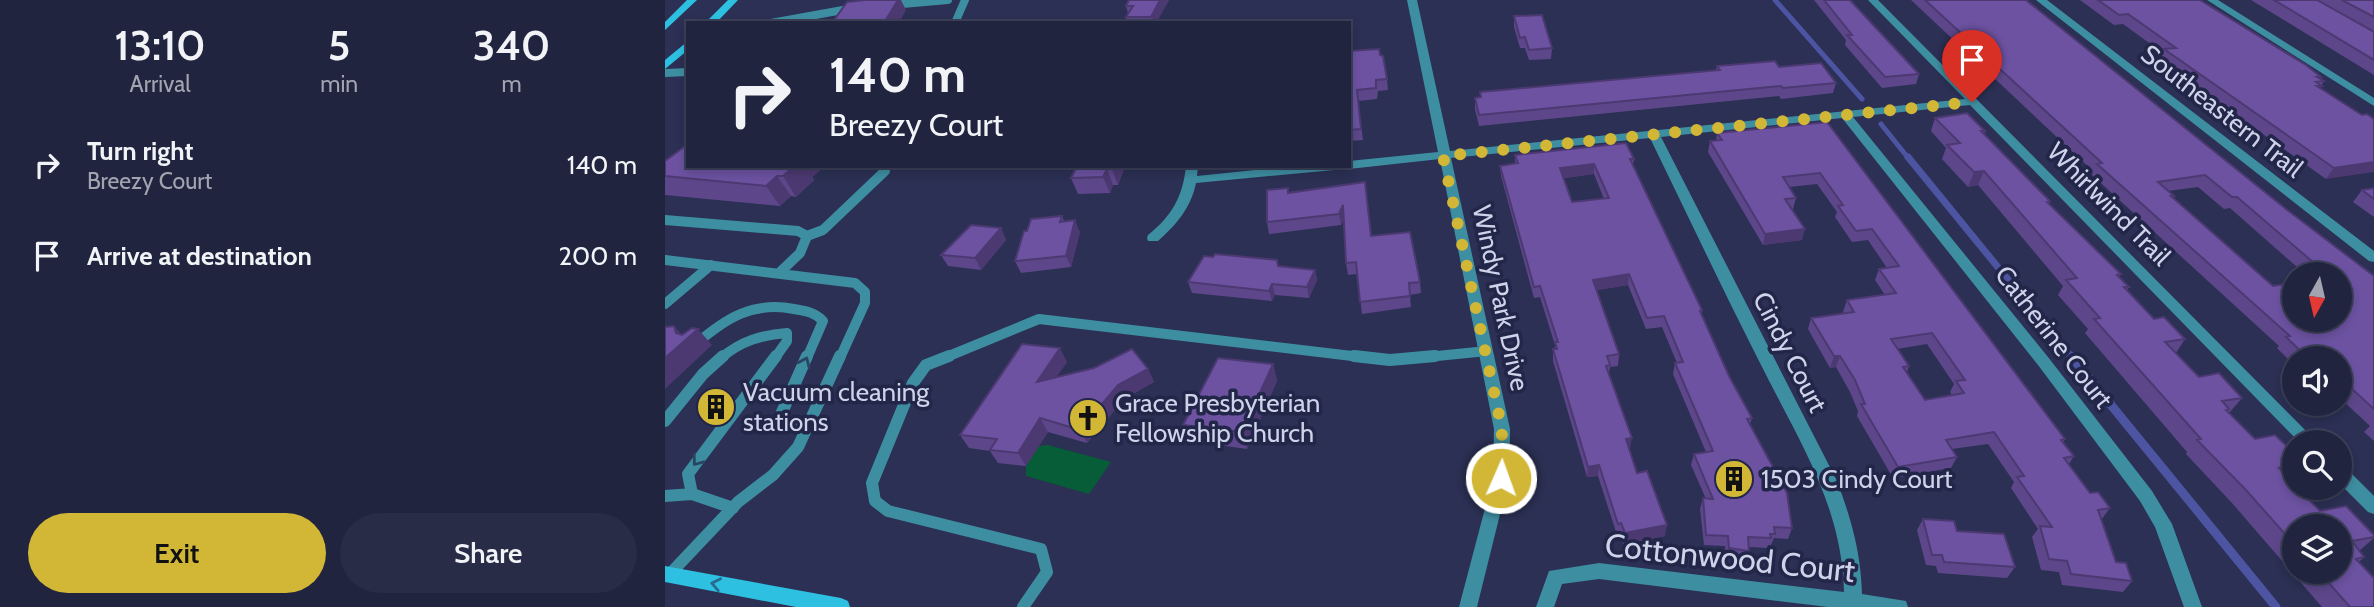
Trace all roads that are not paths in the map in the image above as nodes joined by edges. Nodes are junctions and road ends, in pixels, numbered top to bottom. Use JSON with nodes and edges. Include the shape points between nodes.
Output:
{"nodes":[{"id":1,"x":692,"y":0,"type":"edge"},
{"id":2,"x":733,"y":0,"type":"edge"},
{"id":3,"x":948,"y":0,"type":"edge"},
{"id":4,"x":965,"y":0,"type":"edge"},
{"id":5,"x":1412,"y":0,"type":"edge"},
{"id":6,"x":1873,"y":0,"type":"edge"},
{"id":7,"x":2041,"y":0,"type":"edge"},
{"id":8,"x":2212,"y":0,"type":"edge"},
{"id":9,"x":884,"y":5,"type":"edge"},
{"id":10,"x":858,"y":8,"type":"edge"},
{"id":11,"x":827,"y":15,"type":"junction"},
{"id":12,"x":712,"y":21,"type":"edge"},
{"id":13,"x":785,"y":21,"type":"edge"},
{"id":14,"x":822,"y":21,"type":"edge"},
{"id":15,"x":956,"y":21,"type":"edge"},
{"id":16,"x":665,"y":27,"type":"edge"},
{"id":17,"x":686,"y":46,"type":"edge"},
{"id":18,"x":665,"y":66,"type":"edge"},
{"id":19,"x":686,"y":72,"type":"edge"},
{"id":20,"x":665,"y":74,"type":"edge"},
{"id":21,"x":1972,"y":102,"type":"junction"},
{"id":22,"x":2374,"y":103,"type":"edge"},
{"id":23,"x":1846,"y":117,"type":"junction"},
{"id":24,"x":1654,"y":134,"type":"junction"},
{"id":25,"x":1443,"y":156,"type":"junction"},
{"id":26,"x":1351,"y":165,"type":"edge"},
{"id":27,"x":1293,"y":168,"type":"edge"},
{"id":28,"x":885,"y":170,"type":"dead end"},
{"id":29,"x":1192,"y":173,"type":"edge"},
{"id":30,"x":665,"y":220,"type":"edge"},
{"id":31,"x":807,"y":236,"type":"junction"},
{"id":32,"x":1153,"y":238,"type":"dead end"},
{"id":33,"x":2374,"y":258,"type":"edge"},
{"id":34,"x":665,"y":260,"type":"edge"},
{"id":35,"x":711,"y":265,"type":"junction"},
{"id":36,"x":780,"y":272,"type":"junction"},
{"id":37,"x":688,"y":285,"type":"junction"},
{"id":38,"x":665,"y":296,"type":"edge"},
{"id":39,"x":665,"y":304,"type":"edge"},
{"id":40,"x":696,"y":344,"type":"edge"},
{"id":41,"x":1487,"y":351,"type":"junction"},
{"id":42,"x":665,"y":421,"type":"edge"},
{"id":43,"x":808,"y":426,"type":"junction"},
{"id":44,"x":2297,"y":430,"type":"edge"},
{"id":45,"x":2352,"y":485,"type":"edge"},
{"id":46,"x":692,"y":494,"type":"junction"},
{"id":47,"x":665,"y":496,"type":"edge"},
{"id":48,"x":733,"y":508,"type":"junction"},
{"id":49,"x":2374,"y":508,"type":"edge"},
{"id":50,"x":667,"y":575,"type":"edge"},
{"id":51,"x":1853,"y":600,"type":"junction"},
{"id":52,"x":842,"y":607,"type":"edge"},
{"id":53,"x":1023,"y":607,"type":"edge"},
{"id":54,"x":1468,"y":607,"type":"edge"},
{"id":55,"x":1545,"y":607,"type":"edge"},
{"id":56,"x":1899,"y":607,"type":"edge"},
{"id":57,"x":2193,"y":607,"type":"edge"}],
"edges":[{"from":1,"to":16,"type":"main road"},
{"from":2,"to":12,"type":"main road"},
{"from":3,"to":9,"type":"lane"},
{"from":4,"to":15,"type":"lane"},
{"from":5,"to":25,"type":"street","name":"Windy Park Drive"},
{"from":6,"to":21,"type":"street","name":"Whirlwind Trail"},
{"from":7,"to":33,"type":"street","name":"Southeastern Trail"},
{"from":8,"to":22,"type":"street"},
{"from":10,"to":11,"type":"lane","via":[[832,10]]},
{"from":11,"to":13,"type":"lane"},
{"from":11,"to":14,"type":"lane"},
{"from":17,"to":18,"type":"main road"},
{"from":19,"to":20,"type":"lane"},
{"from":21,"to":23,"type":"street"},
{"from":21,"to":44,"type":"street","name":"Whirlwind Trail"},
{"from":23,"to":24,"type":"street"},
{"from":23,"to":57,"type":"street","name":"Catherine Court","via":[[2146,496],[2163,524]]},
{"from":24,"to":25,"type":"street"},
{"from":24,"to":51,"type":"street","name":"Cindy Court","via":[[1830,481],[1849,538]]},
{"from":25,"to":26,"type":"street"},
{"from":25,"to":41,"type":"street","name":"Windy Park Drive"},
{"from":27,"to":29,"type":"street"},
{"from":28,"to":31,"type":"lane","via":[[823,230]]},
{"from":29,"to":32,"type":"street","via":[[1183,208]]},
{"from":30,"to":31,"type":"lane","via":[[797,231]]},
{"from":31,"to":36,"type":"lane","via":[[800,253]]},
{"from":34,"to":35,"type":"lane"},
{"from":35,"to":36,"type":"lane"},
{"from":35,"to":37,"type":"lane"},
{"from":36,"to":43,"type":"lane","via":[[855,283],[865,292],[865,303]]},
{"from":37,"to":38,"type":"lane"},
{"from":37,"to":39,"type":"lane"},
{"from":43,"to":40,"type":"lane","one_way":true,"via":[[779,419],[823,321],[817,314],[757,306],[721,321]]},
{"from":41,"to":53,"type":"lane","via":[[1390,360],[1039,320],[926,365],[912,383],[872,483],[875,501],[888,511],[1041,549],[1047,572]]},
{"from":41,"to":54,"type":"street","name":"Windy Park Drive","via":[[1502,429],[1501,478]]},
{"from":42,"to":46,"type":"lane","one_way":true,"via":[[714,362],[741,341],[769,332],[787,333],[787,341],[688,474]]},
{"from":43,"to":48,"type":"lane","via":[[798,447],[773,475]]},
{"from":45,"to":49,"type":"street"},
{"from":46,"to":47,"type":"lane"},
{"from":46,"to":48,"type":"lane"},
{"from":48,"to":50,"type":"lane"},
{"from":52,"to":50,"type":"main road","one_way":true},
{"from":51,"to":55,"type":"street","name":"Cottonwood Court","via":[[1599,572],[1555,577]]},
{"from":51,"to":56,"type":"street","name":"Cottonwood Court"}]}
